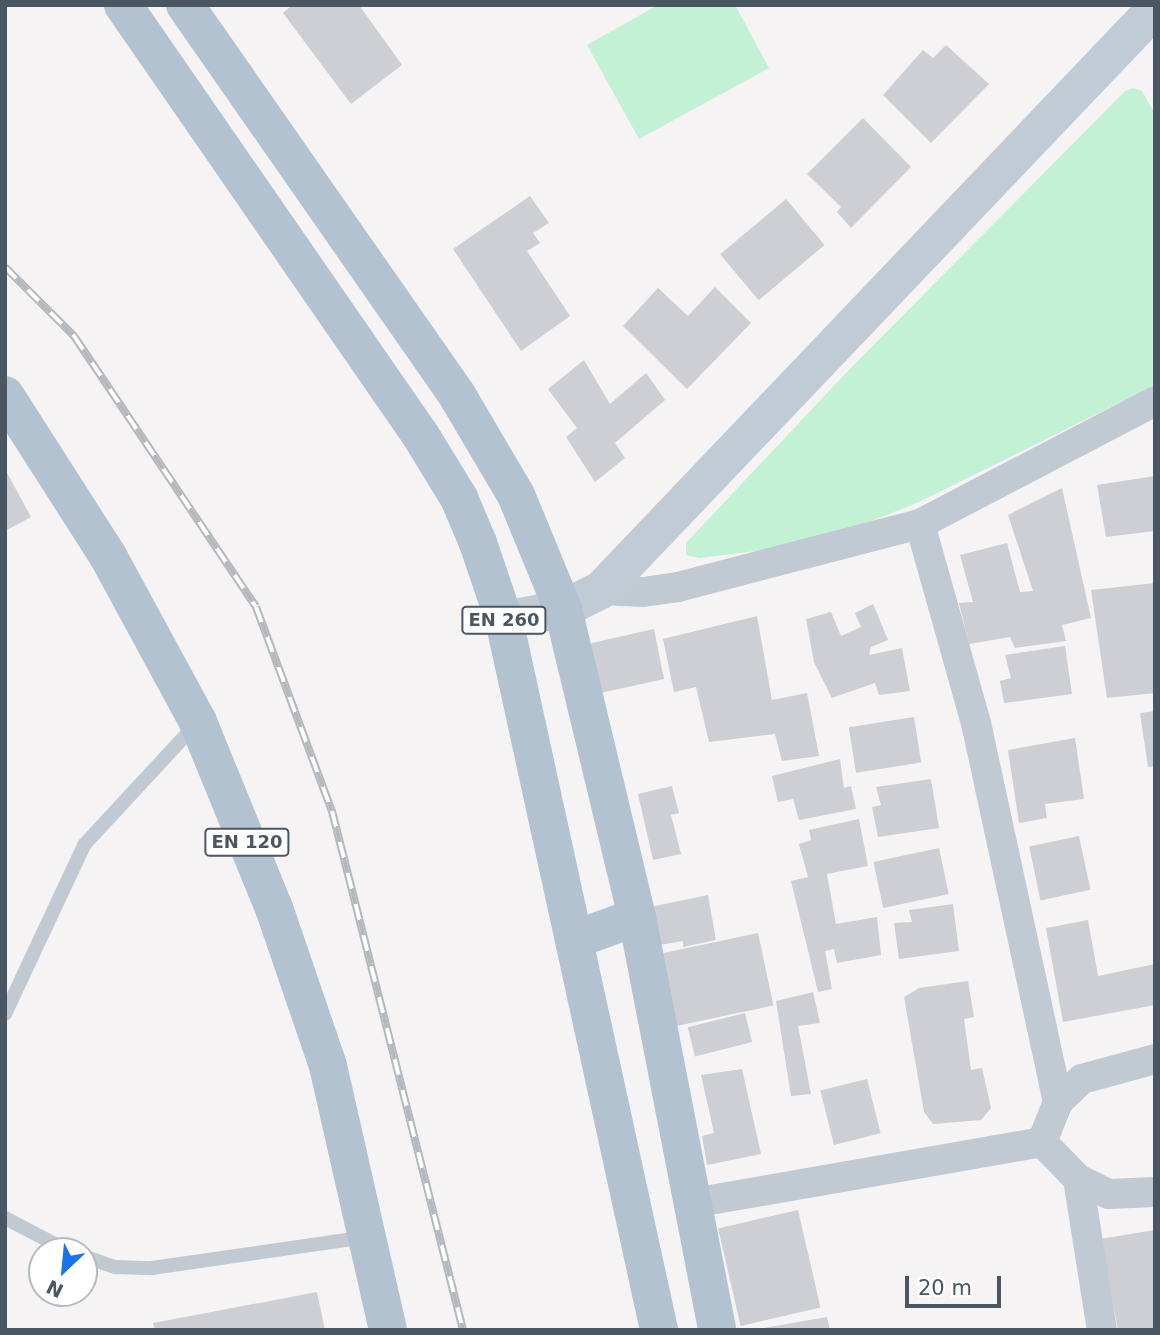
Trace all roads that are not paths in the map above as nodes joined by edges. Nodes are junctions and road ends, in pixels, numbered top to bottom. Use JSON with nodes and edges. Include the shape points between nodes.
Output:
{"nodes":[{"id":1,"x":122,"y":5,"type":"edge"},
{"id":2,"x":185,"y":5,"type":"edge"},
{"id":3,"x":1155,"y":9,"type":"edge"},
{"id":4,"x":5,"y":395,"type":"edge"},
{"id":5,"x":1155,"y":401,"type":"edge"},
{"id":6,"x":920,"y":524,"type":"junction"},
{"id":7,"x":601,"y":590,"type":"junction"},
{"id":8,"x":563,"y":609,"type":"junction"},
{"id":9,"x":505,"y":620,"type":"junction"},
{"id":10,"x":198,"y":722,"type":"junction"},
{"id":11,"x":637,"y":918,"type":"junction"},
{"id":12,"x":576,"y":939,"type":"junction"},
{"id":13,"x":5,"y":1014,"type":"edge"},
{"id":14,"x":1155,"y":1059,"type":"edge"},
{"id":15,"x":1058,"y":1102,"type":"junction"},
{"id":16,"x":1042,"y":1142,"type":"junction"},
{"id":17,"x":1078,"y":1179,"type":"junction"},
{"id":18,"x":1155,"y":1192,"type":"edge"},
{"id":19,"x":693,"y":1203,"type":"junction"},
{"id":20,"x":5,"y":1218,"type":"edge"},
{"id":21,"x":369,"y":1236,"type":"junction"},
{"id":22,"x":41,"y":1237,"type":"edge"},
{"id":23,"x":98,"y":1261,"type":"edge"},
{"id":24,"x":388,"y":1330,"type":"edge"},
{"id":25,"x":659,"y":1330,"type":"edge"},
{"id":26,"x":717,"y":1330,"type":"edge"},
{"id":27,"x":1102,"y":1330,"type":"edge"}],
"edges":[{"from":1,"to":9,"type":"main road","number":"EN 260","via":[[427,447],[458,498]]},
{"from":2,"to":8,"type":"main road","number":"EN 260","via":[[457,395],[516,495]]},
{"from":3,"to":7,"type":"street"},
{"from":4,"to":10,"type":"main road","number":"EN 120","via":[[107,556]]},
{"from":5,"to":6,"type":"street"},
{"from":6,"to":7,"type":"street","via":[[678,587],[643,592]]},
{"from":6,"to":15,"type":"street","via":[[976,723]]},
{"from":7,"to":8,"type":"street"},
{"from":8,"to":9,"type":"street"},
{"from":8,"to":11,"type":"main road","number":"EN 260"},
{"from":9,"to":12,"type":"main road","number":"EN 260"},
{"from":10,"to":13,"type":"lane","via":[[85,845]]},
{"from":10,"to":21,"type":"main road","number":"EN 120","via":[[274,908],[328,1066]]},
{"from":11,"to":12,"type":"main road"},
{"from":11,"to":19,"type":"main road","number":"EN 260"},
{"from":12,"to":25,"type":"main road","number":"EN 260"},
{"from":14,"to":15,"type":"street","via":[[1082,1079]]},
{"from":15,"to":16,"type":"street"},
{"from":16,"to":17,"type":"street"},
{"from":16,"to":19,"type":"street"},
{"from":17,"to":18,"type":"street","via":[[1109,1194]]},
{"from":17,"to":27,"type":"street"},
{"from":19,"to":26,"type":"main road","number":"EN 260"},
{"from":20,"to":22,"type":"lane"},
{"from":21,"to":23,"type":"lane","via":[[152,1268],[115,1267]]},
{"from":21,"to":24,"type":"main road","number":"EN 120"}]}
